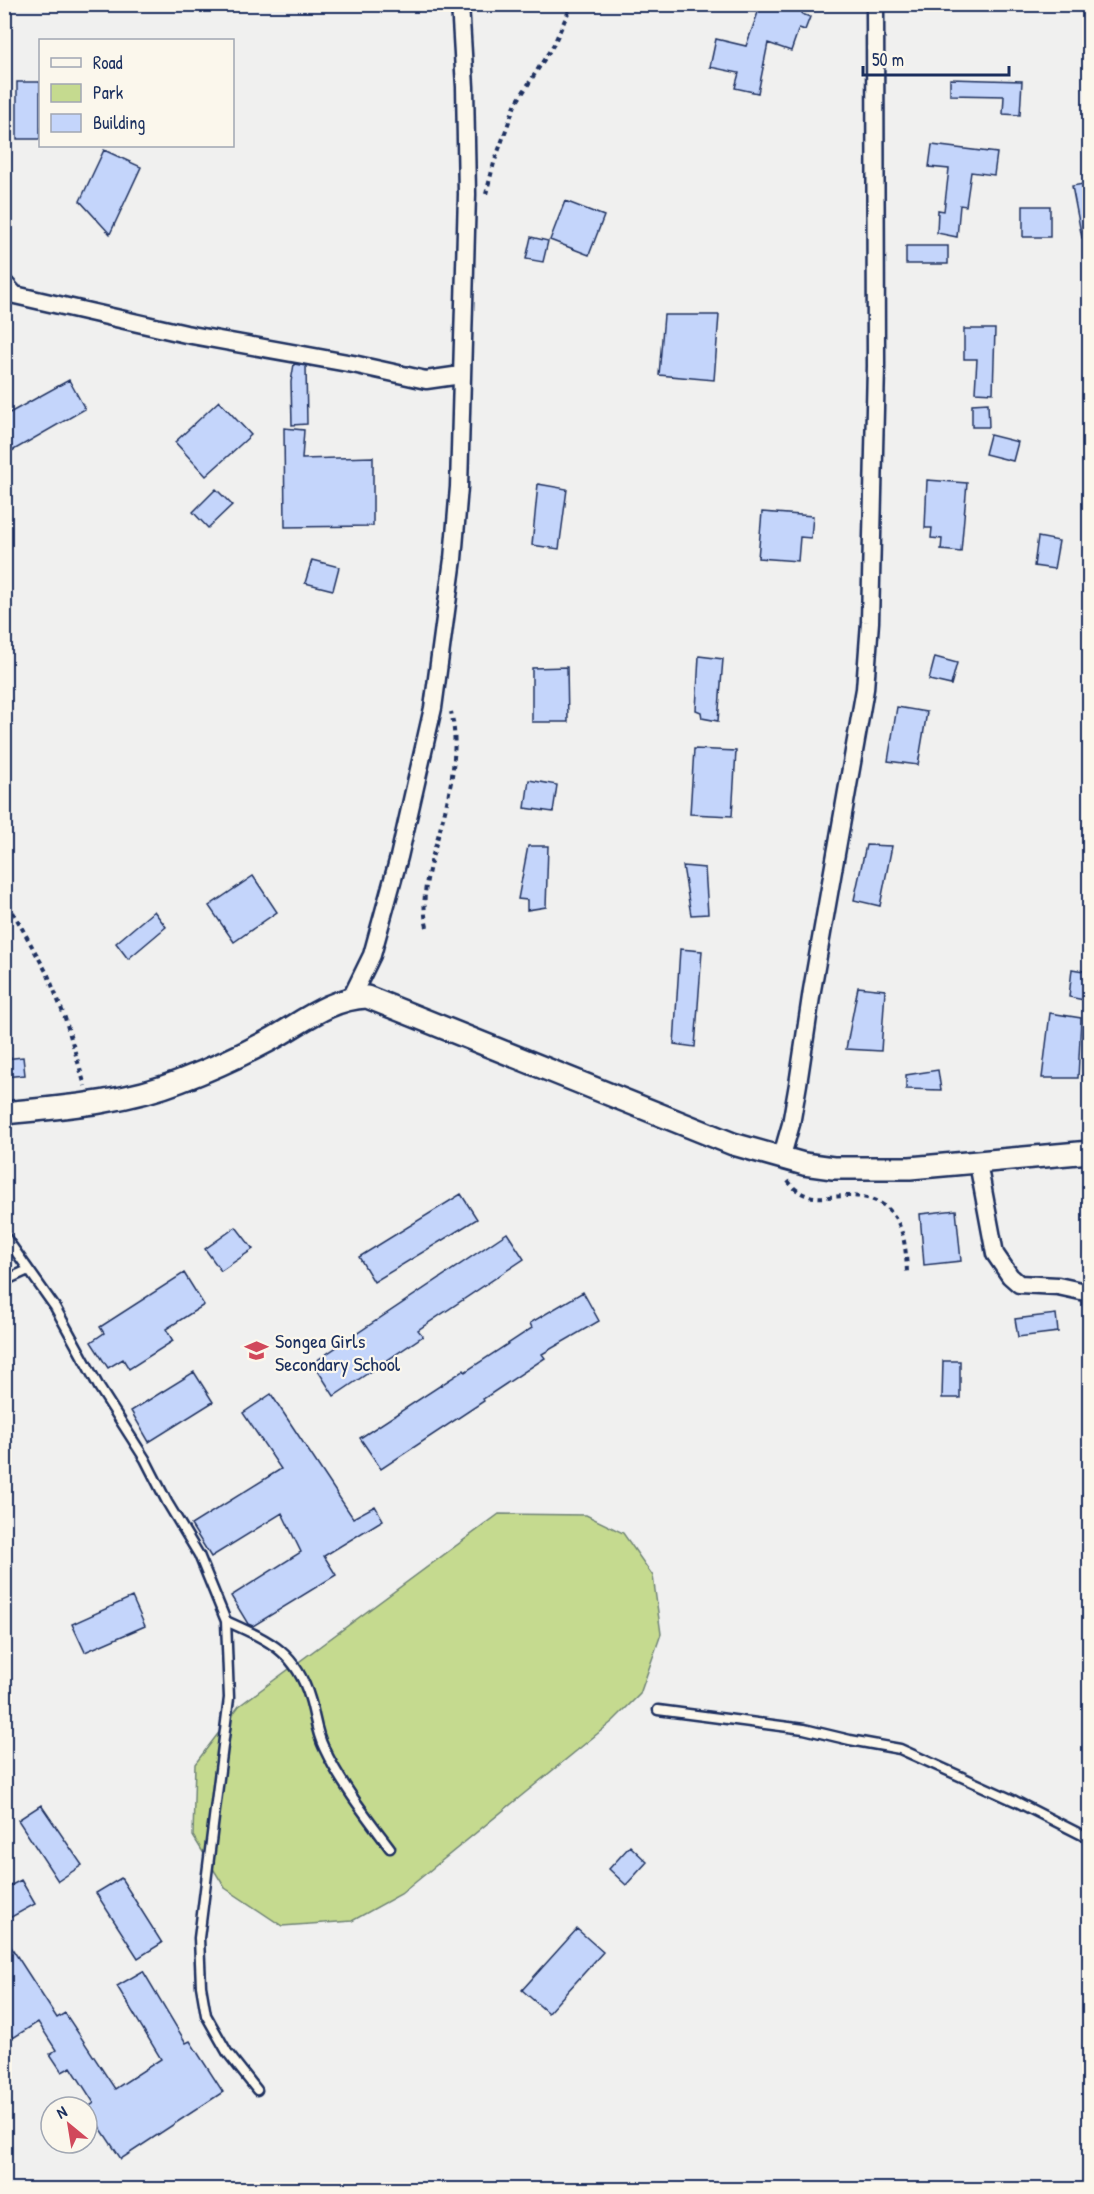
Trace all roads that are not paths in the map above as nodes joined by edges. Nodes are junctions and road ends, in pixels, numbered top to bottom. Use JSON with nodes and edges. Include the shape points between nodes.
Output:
{"nodes":[{"id":1,"x":460,"y":4,"type":"edge"},
{"id":2,"x":875,"y":4,"type":"edge"},
{"id":3,"x":4,"y":283,"type":"edge"},
{"id":4,"x":461,"y":375,"type":"junction"},
{"id":5,"x":351,"y":998,"type":"junction"},
{"id":6,"x":4,"y":1113,"type":"edge"},
{"id":7,"x":1089,"y":1152,"type":"edge"},
{"id":8,"x":782,"y":1159,"type":"junction"},
{"id":9,"x":978,"y":1162,"type":"junction"},
{"id":10,"x":4,"y":1235,"type":"edge"},
{"id":11,"x":28,"y":1270,"type":"junction"},
{"id":12,"x":4,"y":1281,"type":"edge"},
{"id":13,"x":1089,"y":1293,"type":"edge"},
{"id":14,"x":226,"y":1621,"type":"junction"},
{"id":15,"x":658,"y":1710,"type":"dead end"},
{"id":16,"x":1089,"y":1839,"type":"edge"},
{"id":17,"x":390,"y":1848,"type":"dead end"},
{"id":18,"x":257,"y":2090,"type":"dead end"}],
"edges":[{"from":1,"to":4,"type":"street","via":[[467,194]]},
{"from":2,"to":8,"type":"street","via":[[876,366],[865,689]]},
{"from":3,"to":4,"type":"street","via":[[15,296],[186,334],[426,380]]},
{"from":4,"to":5,"type":"street","via":[[453,559],[433,708],[372,955]]},
{"from":5,"to":6,"type":"street","via":[[180,1081],[129,1098]]},
{"from":5,"to":8,"type":"street","via":[[367,997],[733,1144]]},
{"from":7,"to":9,"type":"street"},
{"from":8,"to":9,"type":"street","via":[[833,1168],[910,1168]]},
{"from":9,"to":13,"type":"street","via":[[995,1254],[1010,1276],[1019,1284]]},
{"from":10,"to":11,"type":"lane"},
{"from":11,"to":12,"type":"lane"},
{"from":11,"to":14,"type":"lane","via":[[55,1307],[145,1459],[199,1555]]},
{"from":14,"to":17,"type":"lane","via":[[286,1654],[303,1678],[322,1745]]},
{"from":14,"to":18,"type":"lane","via":[[229,1698],[200,1938],[201,1986],[206,2015],[226,2052]]},
{"from":15,"to":16,"type":"lane","via":[[804,1729],[900,1749],[1006,1796]]}]}
